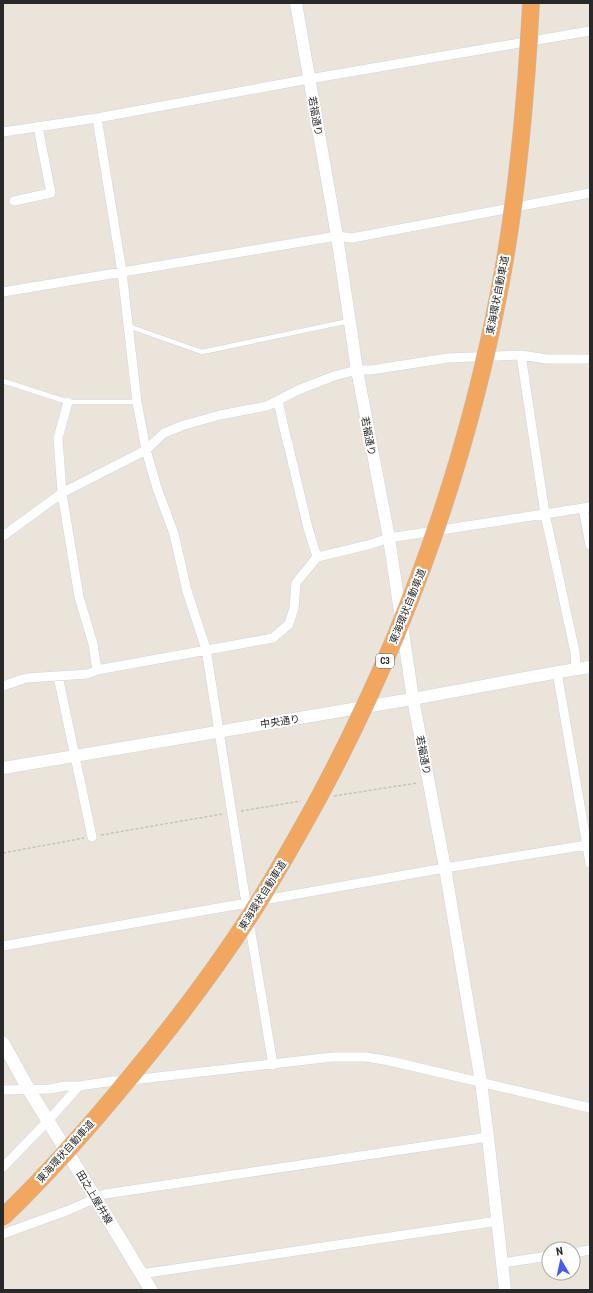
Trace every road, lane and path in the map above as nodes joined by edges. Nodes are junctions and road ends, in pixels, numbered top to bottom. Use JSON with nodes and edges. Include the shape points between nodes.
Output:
{"nodes":[{"id":1,"x":296,"y":3,"type":"edge"},
{"id":2,"x":531,"y":3,"type":"edge"},
{"id":3,"x":590,"y":31,"type":"edge"},
{"id":4,"x":309,"y":79,"type":"junction"},
{"id":5,"x":97,"y":118,"type":"junction"},
{"id":6,"x":38,"y":127,"type":"junction"},
{"id":7,"x":3,"y":132,"type":"edge"},
{"id":8,"x":590,"y":193,"type":"edge"},
{"id":9,"x":14,"y":201,"type":"dead end"},
{"id":10,"x":337,"y":236,"type":"junction"},
{"id":11,"x":122,"y":272,"type":"junction"},
{"id":12,"x":3,"y":292,"type":"edge"},
{"id":13,"x":350,"y":321,"type":"junction"},
{"id":14,"x":128,"y":326,"type":"junction"},
{"id":15,"x":521,"y":355,"type":"junction"},
{"id":16,"x":590,"y":359,"type":"edge"},
{"id":17,"x":357,"y":370,"type":"junction"},
{"id":18,"x":3,"y":381,"type":"edge"},
{"id":19,"x":278,"y":401,"type":"junction"},
{"id":20,"x":68,"y":402,"type":"junction"},
{"id":21,"x":137,"y":402,"type":"junction"},
{"id":22,"x":146,"y":450,"type":"junction"},
{"id":23,"x":62,"y":493,"type":"junction"},
{"id":24,"x":586,"y":507,"type":"edge"},
{"id":25,"x":545,"y":514,"type":"junction"},
{"id":26,"x":3,"y":536,"type":"edge"},
{"id":27,"x":389,"y":538,"type":"junction"},
{"id":28,"x":590,"y":546,"type":"edge"},
{"id":29,"x":316,"y":557,"type":"junction"},
{"id":30,"x":206,"y":649,"type":"junction"},
{"id":31,"x":590,"y":667,"type":"edge"},
{"id":32,"x":576,"y":669,"type":"junction"},
{"id":33,"x":97,"y":670,"type":"junction"},
{"id":34,"x":557,"y":672,"type":"junction"},
{"id":35,"x":58,"y":676,"type":"junction"},
{"id":36,"x":3,"y":686,"type":"edge"},
{"id":37,"x":413,"y":699,"type":"junction"},
{"id":38,"x":219,"y":731,"type":"junction"},
{"id":39,"x":75,"y":756,"type":"junction"},
{"id":40,"x":3,"y":768,"type":"edge"},
{"id":41,"x":429,"y":781,"type":"junction"},
{"id":42,"x":334,"y":796,"type":"dead end"},
{"id":43,"x":303,"y":801,"type":"dead end"},
{"id":44,"x":232,"y":812,"type":"junction"},
{"id":45,"x":92,"y":837,"type":"junction"},
{"id":46,"x":587,"y":845,"type":"junction"},
{"id":47,"x":3,"y":853,"type":"edge"},
{"id":48,"x":590,"y":863,"type":"edge"},
{"id":49,"x":444,"y":868,"type":"junction"},
{"id":50,"x":246,"y":903,"type":"junction"},
{"id":51,"x":3,"y":946,"type":"edge"},
{"id":52,"x":3,"y":1042,"type":"edge"},
{"id":53,"x":273,"y":1065,"type":"junction"},
{"id":54,"x":481,"y":1082,"type":"junction"},
{"id":55,"x":79,"y":1086,"type":"junction"},
{"id":56,"x":3,"y":1090,"type":"edge"},
{"id":57,"x":29,"y":1090,"type":"junction"},
{"id":58,"x":590,"y":1108,"type":"edge"},
{"id":59,"x":48,"y":1121,"type":"junction"},
{"id":60,"x":488,"y":1137,"type":"junction"},
{"id":61,"x":3,"y":1167,"type":"edge"},
{"id":62,"x":96,"y":1199,"type":"junction"},
{"id":63,"x":3,"y":1217,"type":"edge"},
{"id":64,"x":498,"y":1221,"type":"junction"},
{"id":65,"x":3,"y":1234,"type":"edge"},
{"id":66,"x":541,"y":1257,"type":"edge"},
{"id":67,"x":502,"y":1263,"type":"junction"},
{"id":68,"x":141,"y":1274,"type":"junction"},
{"id":69,"x":151,"y":1290,"type":"edge"},
{"id":70,"x":505,"y":1290,"type":"edge"}],
"edges":[{"from":1,"to":4,"type":"street","name":"若福通り"},
{"from":2,"to":63,"type":"highway","name":"東海環状自動車道","number":"C3","bridge":true,"via":[[513,209],[481,377],[434,536],[374,687],[294,843],[211,973],[166,1034],[114,1097],[64,1155]]},
{"from":3,"to":4,"type":"street"},
{"from":4,"to":5,"type":"street"},
{"from":4,"to":10,"type":"street","name":"若福通り"},
{"from":5,"to":6,"type":"street"},
{"from":5,"to":11,"type":"street"},
{"from":6,"to":7,"type":"street"},
{"from":6,"to":9,"type":"street","via":[[51,193]]},
{"from":8,"to":10,"type":"street","via":[[352,238]]},
{"from":10,"to":11,"type":"street"},
{"from":10,"to":13,"type":"street","name":"若福通り"},
{"from":11,"to":12,"type":"street"},
{"from":11,"to":14,"type":"street"},
{"from":13,"to":14,"type":"lane","via":[[202,352]]},
{"from":13,"to":17,"type":"street","name":"若福通り"},
{"from":14,"to":21,"type":"street"},
{"from":15,"to":16,"type":"street","via":[[547,359]]},
{"from":15,"to":17,"type":"street","via":[[448,358]]},
{"from":15,"to":25,"type":"street"},
{"from":17,"to":19,"type":"street","via":[[298,390]]},
{"from":17,"to":27,"type":"street","name":"若福通り"},
{"from":18,"to":20,"type":"lane"},
{"from":19,"to":22,"type":"street","via":[[267,406],[184,425],[164,433]]},
{"from":19,"to":29,"type":"street"},
{"from":20,"to":21,"type":"lane"},
{"from":20,"to":23,"type":"street","via":[[58,438]]},
{"from":21,"to":22,"type":"street"},
{"from":22,"to":23,"type":"street"},
{"from":22,"to":30,"type":"street","via":[[174,534],[186,591]]},
{"from":23,"to":26,"type":"street"},
{"from":23,"to":33,"type":"street","via":[[78,597],[93,644]]},
{"from":24,"to":25,"type":"street"},
{"from":24,"to":28,"type":"street"},
{"from":25,"to":27,"type":"street"},
{"from":25,"to":32,"type":"street","via":[[575,652]]},
{"from":27,"to":29,"type":"street"},
{"from":27,"to":37,"type":"street","name":"若福通り"},
{"from":29,"to":30,"type":"street","via":[[296,583],[294,608],[289,624],[273,638]]},
{"from":30,"to":33,"type":"street"},
{"from":30,"to":38,"type":"street"},
{"from":31,"to":32,"type":"street"},
{"from":32,"to":34,"type":"street","name":"中央通り"},
{"from":33,"to":35,"type":"street","via":[[88,674]]},
{"from":34,"to":37,"type":"street","name":"中央通り"},
{"from":34,"to":46,"type":"street"},
{"from":35,"to":36,"type":"street","via":[[26,678]]},
{"from":35,"to":39,"type":"street"},
{"from":37,"to":38,"type":"street","name":"中央通り"},
{"from":37,"to":41,"type":"street","name":"若福通り"},
{"from":38,"to":39,"type":"street","name":"中央通り"},
{"from":38,"to":44,"type":"street"},
{"from":39,"to":40,"type":"street","name":"中央通り"},
{"from":39,"to":45,"type":"street"},
{"from":41,"to":42,"type":"path"},
{"from":41,"to":49,"type":"street","name":"若福通り"},
{"from":43,"to":44,"type":"path"},
{"from":44,"to":45,"type":"path"},
{"from":44,"to":50,"type":"street"},
{"from":45,"to":47,"type":"path"},
{"from":46,"to":48,"type":"street"},
{"from":46,"to":49,"type":"street"},
{"from":49,"to":50,"type":"street"},
{"from":49,"to":54,"type":"street","name":"若福通り"},
{"from":50,"to":51,"type":"street"},
{"from":50,"to":53,"type":"street"},
{"from":52,"to":57,"type":"main road","name":"田之上屋井線"},
{"from":53,"to":54,"type":"street","via":[[333,1057],[366,1057]]},
{"from":53,"to":55,"type":"street"},
{"from":54,"to":58,"type":"street"},
{"from":54,"to":60,"type":"street","name":"若福通り"},
{"from":55,"to":57,"type":"street"},
{"from":55,"to":59,"type":"street"},
{"from":56,"to":57,"type":"street"},
{"from":57,"to":59,"type":"main road","name":"田之上屋井線"},
{"from":59,"to":61,"type":"street"},
{"from":59,"to":62,"type":"main road","name":"田之上屋井線"},
{"from":60,"to":62,"type":"street","via":[[105,1194]]},
{"from":60,"to":64,"type":"street","name":"若福通り"},
{"from":62,"to":65,"type":"street"},
{"from":62,"to":68,"type":"main road","name":"田之上屋井線"},
{"from":64,"to":67,"type":"street","name":"若福通り"},
{"from":64,"to":68,"type":"street"},
{"from":66,"to":67,"type":"street"},
{"from":67,"to":70,"type":"street","name":"若福通り"},
{"from":68,"to":69,"type":"main road","name":"田之上屋井線"}]}
